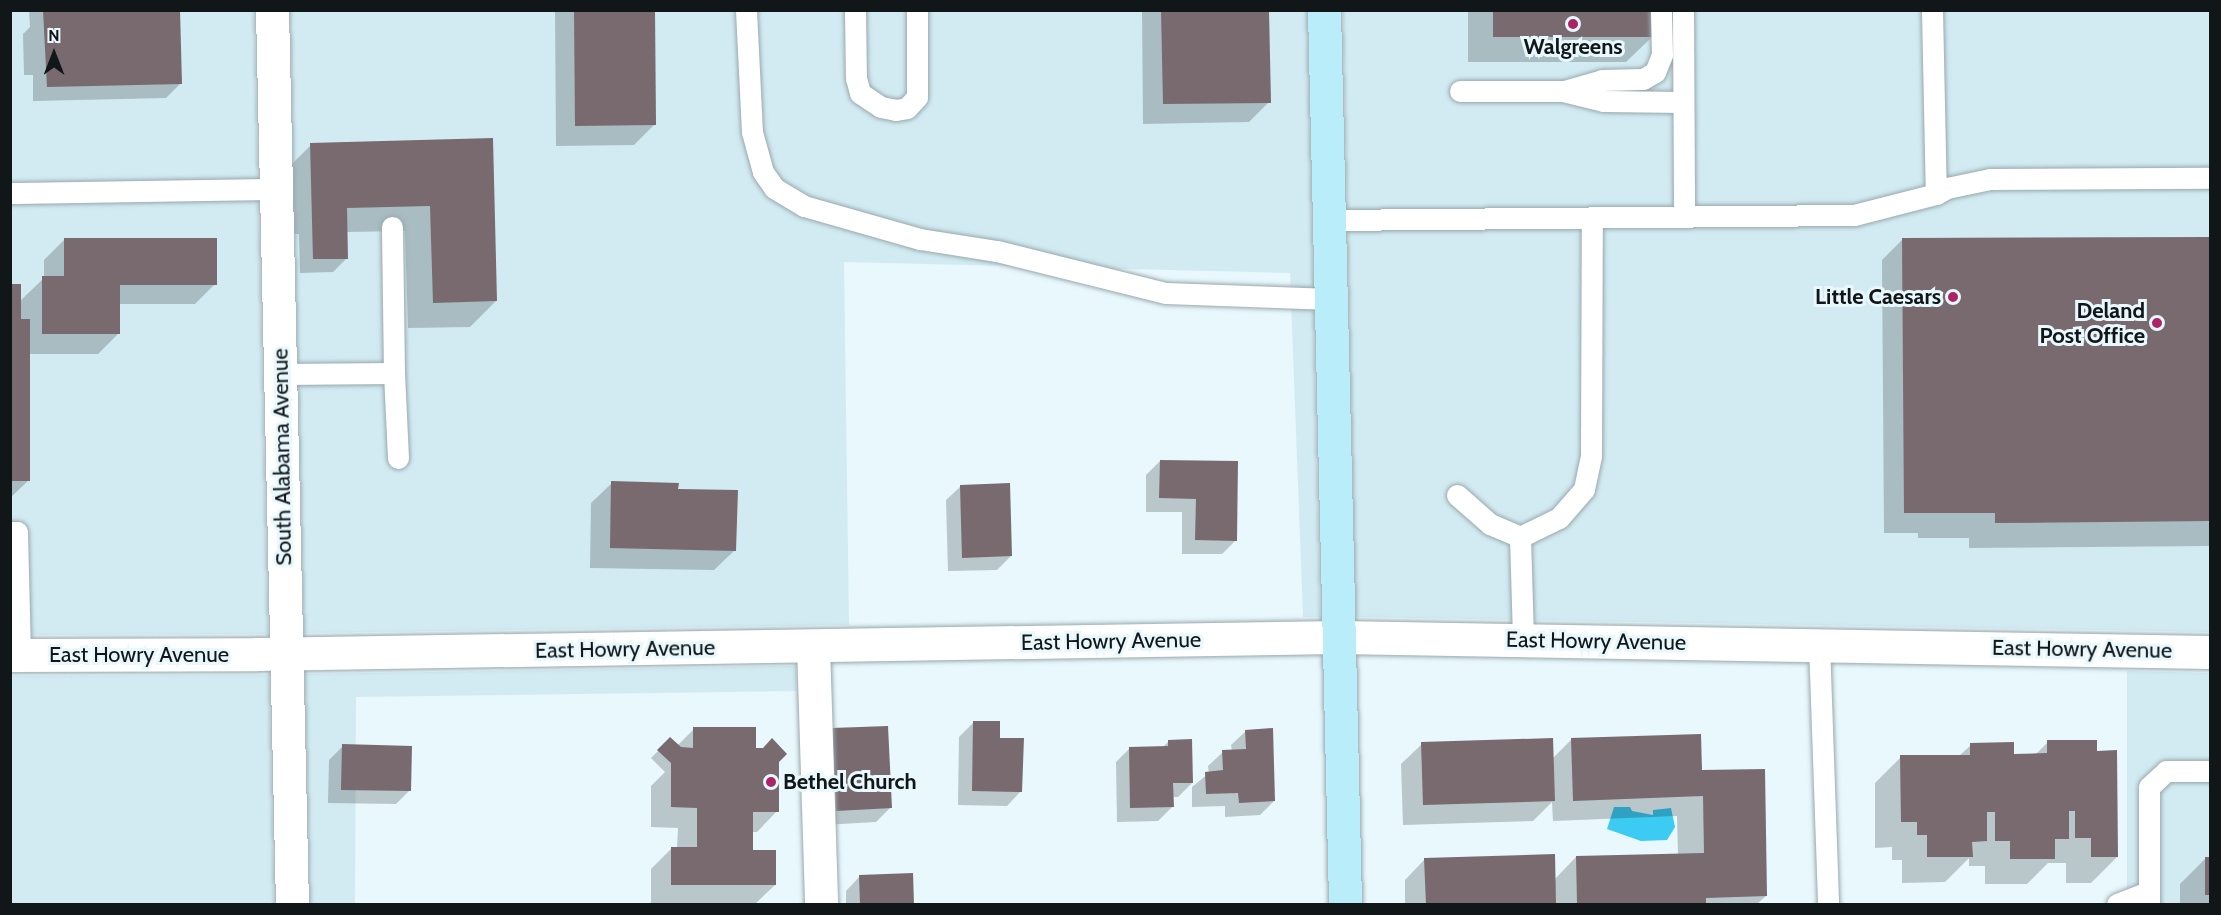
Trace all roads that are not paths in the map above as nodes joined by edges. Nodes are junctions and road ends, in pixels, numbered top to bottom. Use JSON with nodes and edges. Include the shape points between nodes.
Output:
{"nodes":[{"id":1,"x":272,"y":10,"type":"edge"},
{"id":2,"x":746,"y":10,"type":"edge"},
{"id":3,"x":855,"y":10,"type":"edge"},
{"id":4,"x":917,"y":10,"type":"edge"},
{"id":5,"x":1324,"y":10,"type":"edge"},
{"id":6,"x":1661,"y":10,"type":"edge"},
{"id":7,"x":1683,"y":10,"type":"edge"},
{"id":8,"x":1932,"y":10,"type":"edge"},
{"id":9,"x":1460,"y":91,"type":"dead end"},
{"id":10,"x":1563,"y":92,"type":"junction"},
{"id":11,"x":1683,"y":102,"type":"junction"},
{"id":12,"x":2211,"y":178,"type":"edge"},
{"id":13,"x":274,"y":189,"type":"junction"},
{"id":14,"x":10,"y":193,"type":"edge"},
{"id":15,"x":1936,"y":194,"type":"junction"},
{"id":16,"x":1684,"y":217,"type":"junction"},
{"id":17,"x":1592,"y":218,"type":"junction"},
{"id":18,"x":1329,"y":220,"type":"junction"},
{"id":19,"x":392,"y":227,"type":"dead end"},
{"id":20,"x":1331,"y":299,"type":"junction"},
{"id":21,"x":394,"y":373,"type":"junction"},
{"id":22,"x":280,"y":374,"type":"junction"},
{"id":23,"x":398,"y":458,"type":"dead end"},
{"id":24,"x":1457,"y":495,"type":"dead end"},
{"id":25,"x":10,"y":532,"type":"edge"},
{"id":26,"x":1520,"y":537,"type":"junction"},
{"id":27,"x":1338,"y":637,"type":"junction"},
{"id":28,"x":1523,"y":640,"type":"junction"},
{"id":29,"x":1819,"y":643,"type":"junction"},
{"id":30,"x":813,"y":646,"type":"junction"},
{"id":31,"x":2211,"y":652,"type":"edge"},
{"id":32,"x":287,"y":654,"type":"junction"},
{"id":33,"x":15,"y":655,"type":"edge"},
{"id":34,"x":2211,"y":771,"type":"edge"},
{"id":35,"x":2148,"y":898,"type":"edge"},
{"id":36,"x":292,"y":904,"type":"edge"},
{"id":37,"x":821,"y":904,"type":"edge"},
{"id":38,"x":1345,"y":904,"type":"edge"},
{"id":39,"x":1828,"y":904,"type":"edge"},
{"id":40,"x":2116,"y":904,"type":"edge"}],
"edges":[{"from":1,"to":13,"type":"street","name":"South Alabama Avenue"},
{"from":2,"to":20,"type":"lane","via":[[752,132],[763,172],[774,188],[804,206],[920,239],[997,251],[1166,293]]},
{"from":3,"to":4,"type":"lane","via":[[856,78],[860,93],[882,107],[896,110],[907,108],[917,97]]},
{"from":5,"to":18,"type":"main road"},
{"from":6,"to":10,"type":"lane","via":[[1662,55],[1655,72],[1643,79],[1602,80]]},
{"from":7,"to":11,"type":"lane"},
{"from":8,"to":15,"type":"lane"},
{"from":9,"to":10,"type":"lane"},
{"from":10,"to":11,"type":"lane","via":[[1603,101]]},
{"from":11,"to":16,"type":"lane"},
{"from":12,"to":15,"type":"lane","via":[[1990,179]]},
{"from":13,"to":14,"type":"lane"},
{"from":13,"to":22,"type":"street","name":"South Alabama Avenue"},
{"from":15,"to":16,"type":"lane","via":[[1854,215]]},
{"from":16,"to":17,"type":"lane"},
{"from":17,"to":18,"type":"lane"},
{"from":17,"to":26,"type":"lane","via":[[1591,455],[1584,489],[1559,518]]},
{"from":18,"to":20,"type":"main road"},
{"from":19,"to":21,"type":"lane"},
{"from":20,"to":27,"type":"main road"},
{"from":21,"to":22,"type":"lane"},
{"from":21,"to":23,"type":"lane"},
{"from":22,"to":32,"type":"street","name":"South Alabama Avenue"},
{"from":24,"to":26,"type":"lane","via":[[1490,524]]},
{"from":25,"to":33,"type":"lane","via":[[16,532]]},
{"from":26,"to":28,"type":"lane"},
{"from":27,"to":28,"type":"street","name":"East Howry Avenue"},
{"from":27,"to":30,"type":"street","name":"East Howry Avenue"},
{"from":27,"to":38,"type":"main road"},
{"from":28,"to":29,"type":"street","name":"East Howry Avenue"},
{"from":29,"to":31,"type":"street","name":"East Howry Avenue"},
{"from":29,"to":39,"type":"lane"},
{"from":30,"to":32,"type":"street","name":"East Howry Avenue"},
{"from":30,"to":37,"type":"street"},
{"from":32,"to":33,"type":"street","name":"East Howry Avenue"},
{"from":32,"to":36,"type":"street","name":"South Alabama Avenue"},
{"from":34,"to":35,"type":"lane","via":[[2166,771],[2149,787]]},
{"from":35,"to":40,"type":"lane"}]}
